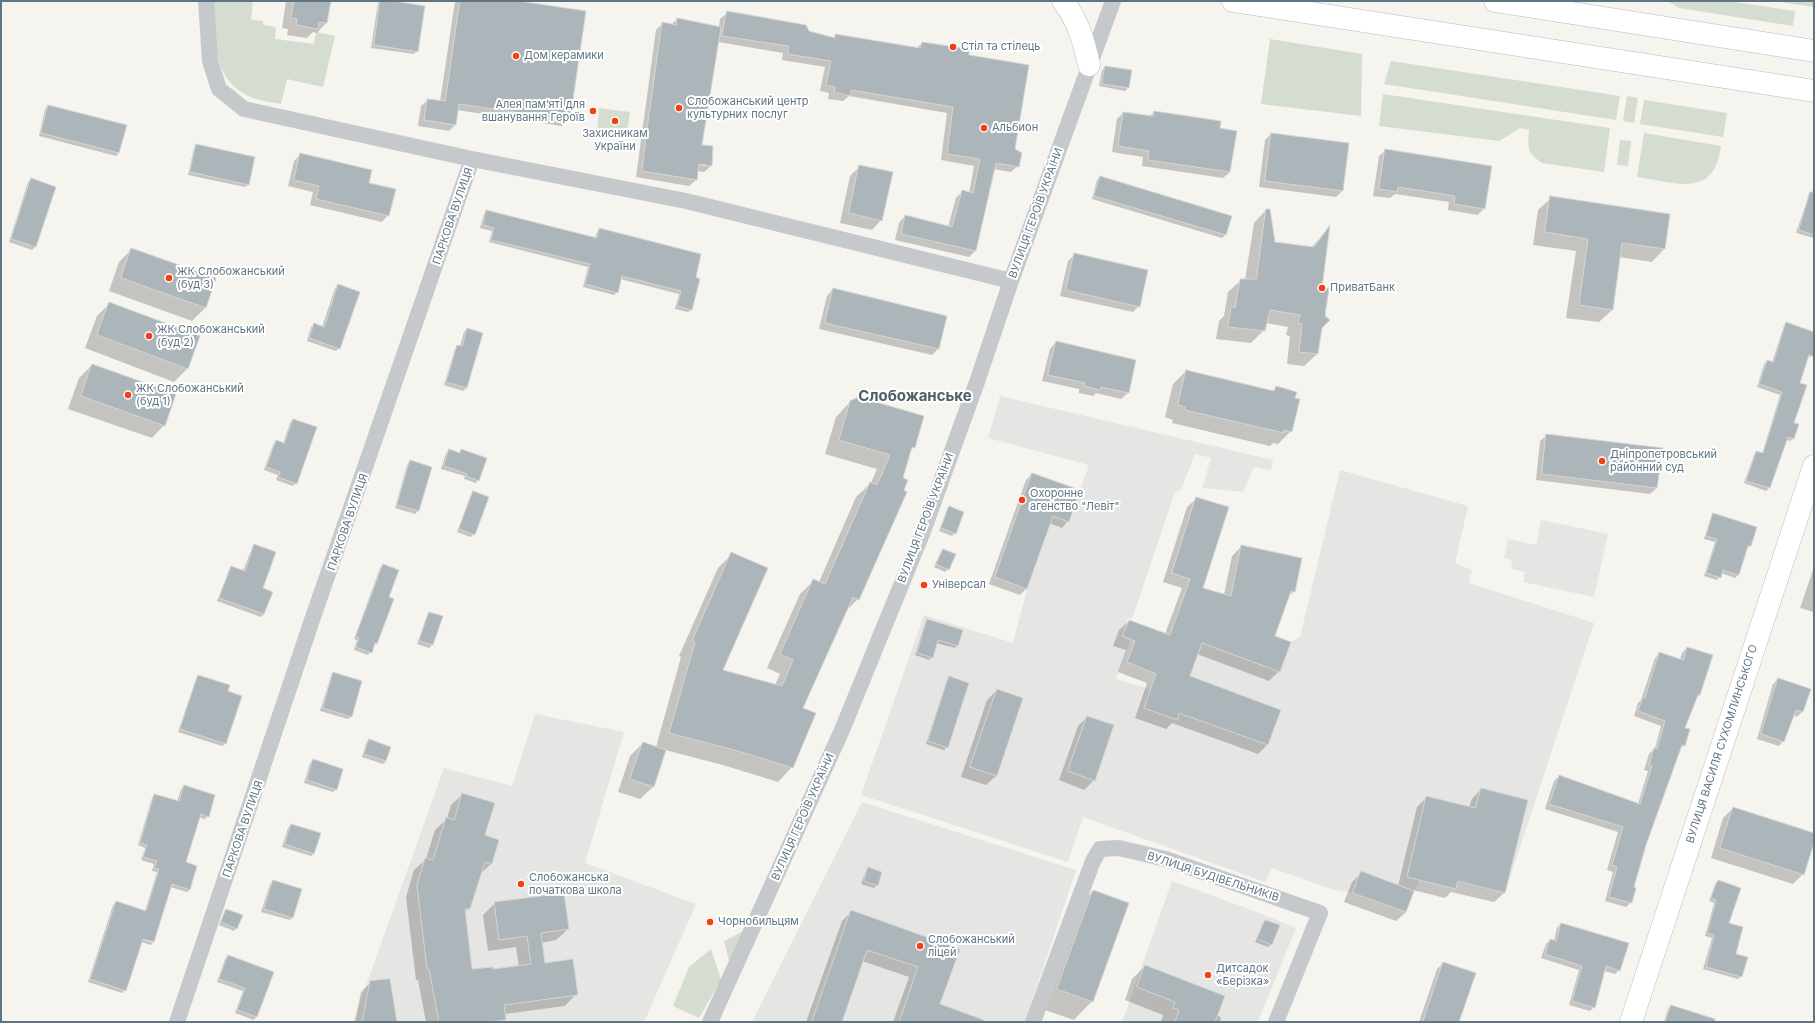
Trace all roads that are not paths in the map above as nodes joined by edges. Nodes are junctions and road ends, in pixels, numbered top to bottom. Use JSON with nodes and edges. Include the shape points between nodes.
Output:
{"nodes":[{"id":1,"x":206,"y":1,"type":"edge"},
{"id":2,"x":1063,"y":1,"type":"edge"},
{"id":3,"x":1113,"y":1,"type":"edge"},
{"id":4,"x":1233,"y":1,"type":"edge"},
{"id":5,"x":1495,"y":1,"type":"edge"},
{"id":6,"x":1814,"y":50,"type":"edge"},
{"id":7,"x":1090,"y":65,"type":"junction"},
{"id":8,"x":1814,"y":91,"type":"edge"},
{"id":9,"x":472,"y":159,"type":"junction"},
{"id":10,"x":1010,"y":281,"type":"junction"},
{"id":11,"x":1814,"y":466,"type":"edge"},
{"id":12,"x":177,"y":1022,"type":"edge"},
{"id":13,"x":710,"y":1022,"type":"edge"},
{"id":14,"x":1033,"y":1022,"type":"edge"},
{"id":15,"x":1276,"y":1022,"type":"edge"},
{"id":16,"x":1631,"y":1022,"type":"edge"}],
"edges":[{"from":1,"to":9,"type":"street","via":[[210,61],[219,89],[244,109]]},
{"from":2,"to":7,"type":"main road","via":[[1073,14]]},
{"from":3,"to":7,"type":"street","name":"ВУЛИЦЯ ГЕРОЇВ УКРАЇНИ"},
{"from":4,"to":8,"type":"main road"},
{"from":5,"to":6,"type":"main road"},
{"from":7,"to":10,"type":"street","name":"ВУЛИЦЯ ГЕРОЇВ УКРАЇНИ"},
{"from":9,"to":10,"type":"street","via":[[686,201]]},
{"from":9,"to":12,"type":"street","name":"ПАРКОВА ВУЛИЦЯ","via":[[312,620]]},
{"from":10,"to":13,"type":"street","name":"ВУЛИЦЯ ГЕРОЇВ УКРАЇНИ","via":[[977,382],[922,534],[848,717]]},
{"from":11,"to":16,"type":"main road","name":"ВУЛИЦЯ ВАСИЛЯ СУХОМЛИНСЬКОГО"},
{"from":14,"to":15,"type":"street","name":"ВУЛИЦЯ БУДІВЕЛЬНИКІВ","via":[[1093,861],[1100,849],[1119,848],[1166,859],[1320,913]]}]}
